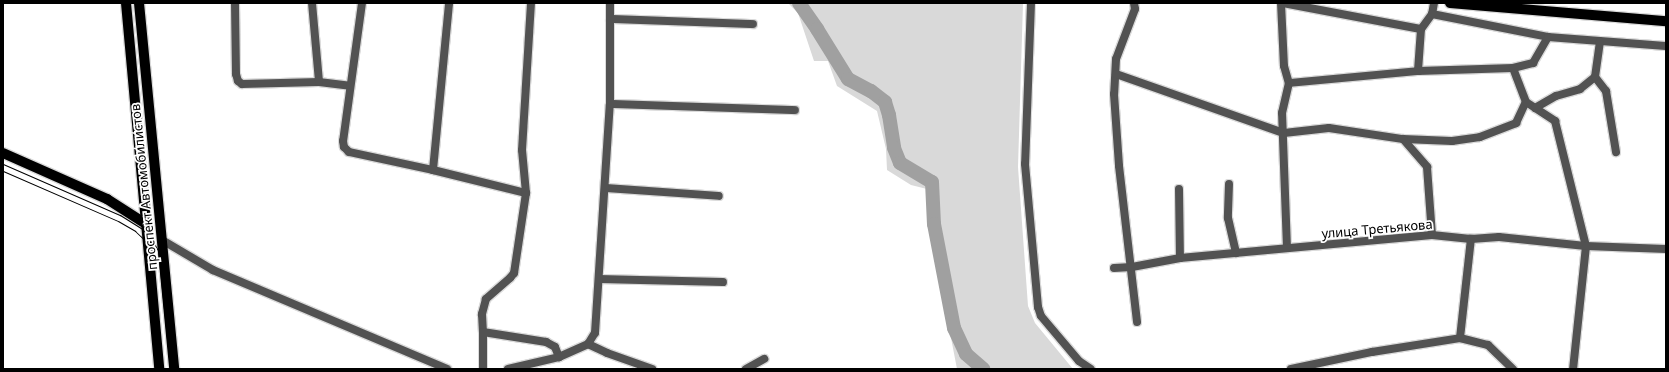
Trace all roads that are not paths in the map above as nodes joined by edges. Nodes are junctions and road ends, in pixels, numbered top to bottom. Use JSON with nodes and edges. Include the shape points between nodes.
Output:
{"nodes":[{"id":1,"x":126,"y":3,"type":"edge"},
{"id":2,"x":139,"y":3,"type":"edge"},
{"id":3,"x":235,"y":3,"type":"edge"},
{"id":4,"x":312,"y":3,"type":"edge"},
{"id":5,"x":362,"y":3,"type":"edge"},
{"id":6,"x":449,"y":3,"type":"edge"},
{"id":7,"x":531,"y":3,"type":"edge"},
{"id":8,"x":610,"y":3,"type":"edge"},
{"id":9,"x":1031,"y":3,"type":"edge"},
{"id":10,"x":1134,"y":3,"type":"edge"},
{"id":11,"x":1282,"y":3,"type":"edge"},
{"id":12,"x":1434,"y":3,"type":"edge"},
{"id":13,"x":1450,"y":3,"type":"edge"},
{"id":14,"x":1432,"y":14,"type":"junction"},
{"id":15,"x":610,"y":19,"type":"junction"},
{"id":16,"x":1666,"y":21,"type":"edge"},
{"id":17,"x":754,"y":24,"type":"dead end"},
{"id":18,"x":1421,"y":29,"type":"junction"},
{"id":19,"x":1548,"y":38,"type":"junction"},
{"id":20,"x":1600,"y":41,"type":"junction"},
{"id":21,"x":1666,"y":46,"type":"edge"},
{"id":22,"x":1513,"y":68,"type":"junction"},
{"id":23,"x":1418,"y":71,"type":"junction"},
{"id":24,"x":1116,"y":74,"type":"junction"},
{"id":25,"x":1595,"y":77,"type":"junction"},
{"id":26,"x":319,"y":82,"type":"junction"},
{"id":27,"x":1289,"y":83,"type":"junction"},
{"id":28,"x":350,"y":86,"type":"junction"},
{"id":29,"x":1526,"y":102,"type":"junction"},
{"id":30,"x":610,"y":104,"type":"junction"},
{"id":31,"x":1535,"y":108,"type":"junction"},
{"id":32,"x":795,"y":110,"type":"dead end"},
{"id":33,"x":1284,"y":133,"type":"junction"},
{"id":34,"x":1403,"y":139,"type":"junction"},
{"id":35,"x":1616,"y":152,"type":"dead end"},
{"id":36,"x":3,"y":153,"type":"edge"},
{"id":37,"x":433,"y":170,"type":"junction"},
{"id":38,"x":1228,"y":184,"type":"dead end"},
{"id":39,"x":606,"y":188,"type":"junction"},
{"id":40,"x":1179,"y":189,"type":"dead end"},
{"id":41,"x":526,"y":193,"type":"junction"},
{"id":42,"x":718,"y":196,"type":"dead end"},
{"id":43,"x":147,"y":224,"type":"junction"},
{"id":44,"x":1432,"y":235,"type":"junction"},
{"id":45,"x":1471,"y":238,"type":"junction"},
{"id":46,"x":162,"y":240,"type":"junction"},
{"id":47,"x":1586,"y":246,"type":"junction"},
{"id":48,"x":1287,"y":248,"type":"junction"},
{"id":49,"x":1666,"y":249,"type":"edge"},
{"id":50,"x":1236,"y":253,"type":"junction"},
{"id":51,"x":1180,"y":258,"type":"junction"},
{"id":52,"x":1132,"y":267,"type":"junction"},
{"id":53,"x":1114,"y":268,"type":"dead end"},
{"id":54,"x":599,"y":279,"type":"junction"},
{"id":55,"x":723,"y":282,"type":"dead end"},
{"id":56,"x":1137,"y":322,"type":"dead end"},
{"id":57,"x":483,"y":332,"type":"junction"},
{"id":58,"x":1460,"y":338,"type":"junction"},
{"id":59,"x":588,"y":344,"type":"junction"},
{"id":60,"x":559,"y":357,"type":"junction"},
{"id":61,"x":764,"y":359,"type":"dead end"},
{"id":62,"x":1087,"y":368,"type":"edge"},
{"id":63,"x":160,"y":369,"type":"edge"},
{"id":64,"x":174,"y":369,"type":"edge"},
{"id":65,"x":447,"y":369,"type":"edge"},
{"id":66,"x":483,"y":369,"type":"edge"},
{"id":67,"x":508,"y":369,"type":"edge"},
{"id":68,"x":652,"y":369,"type":"edge"},
{"id":69,"x":746,"y":369,"type":"edge"},
{"id":70,"x":1291,"y":369,"type":"edge"},
{"id":71,"x":1513,"y":369,"type":"edge"},
{"id":72,"x":1573,"y":369,"type":"edge"}],
"edges":[{"from":1,"to":43,"type":"main road","name":"проспект Автомобилистов"},
{"from":2,"to":46,"type":"main road","name":"проспект Автомобилистов"},
{"from":3,"to":26,"type":"street","via":[[236,74],[242,84]]},
{"from":4,"to":26,"type":"street"},
{"from":5,"to":28,"type":"street"},
{"from":6,"to":37,"type":"street"},
{"from":7,"to":41,"type":"street","via":[[522,150]]},
{"from":8,"to":15,"type":"street"},
{"from":9,"to":62,"type":"street","via":[[1025,164],[1038,307],[1041,316],[1079,362]]},
{"from":10,"to":24,"type":"street","via":[[1135,9],[1116,59]]},
{"from":11,"to":18,"type":"street"},
{"from":11,"to":27,"type":"street","via":[[1284,66]]},
{"from":12,"to":14,"type":"street"},
{"from":13,"to":16,"type":"main road"},
{"from":14,"to":18,"type":"street"},
{"from":14,"to":19,"type":"street"},
{"from":15,"to":17,"type":"street"},
{"from":15,"to":30,"type":"street"},
{"from":18,"to":23,"type":"street"},
{"from":19,"to":20,"type":"street"},
{"from":19,"to":22,"type":"street","via":[[1533,63]]},
{"from":20,"to":21,"type":"street"},
{"from":20,"to":25,"type":"street"},
{"from":22,"to":23,"type":"street"},
{"from":22,"to":29,"type":"street"},
{"from":23,"to":27,"type":"street"},
{"from":24,"to":33,"type":"street"},
{"from":24,"to":52,"type":"street","via":[[1114,94],[1119,166]]},
{"from":25,"to":31,"type":"street","via":[[1580,89],[1556,96]]},
{"from":25,"to":35,"type":"street","via":[[1606,90]]},
{"from":26,"to":28,"type":"street"},
{"from":27,"to":33,"type":"street","via":[[1282,113]]},
{"from":28,"to":37,"type":"street","via":[[344,147],[349,152]]},
{"from":29,"to":31,"type":"street"},
{"from":29,"to":34,"type":"street","via":[[1516,122],[1480,137],[1452,141]]},
{"from":30,"to":32,"type":"street"},
{"from":30,"to":39,"type":"street"},
{"from":31,"to":47,"type":"street","via":[[1555,121]]},
{"from":33,"to":34,"type":"street","via":[[1329,128]]},
{"from":33,"to":48,"type":"street"},
{"from":34,"to":44,"type":"street","via":[[1427,168]]},
{"from":36,"to":43,"type":"main road","via":[[107,199]]},
{"from":37,"to":41,"type":"street"},
{"from":38,"to":50,"type":"street","via":[[1228,218]]},
{"from":39,"to":42,"type":"street"},
{"from":39,"to":54,"type":"street"},
{"from":40,"to":51,"type":"street"},
{"from":41,"to":57,"type":"street","via":[[514,272],[486,299],[482,314]]},
{"from":43,"to":46,"type":"main road"},
{"from":43,"to":63,"type":"main road","name":"проспект Автомобилистов"},
{"from":44,"to":45,"type":"street","name":"улица Третьякова"},
{"from":44,"to":48,"type":"street","name":"улица Третьякова"},
{"from":45,"to":47,"type":"street","name":"улица Третьякова","via":[[1499,237]]},
{"from":45,"to":58,"type":"street"},
{"from":46,"to":64,"type":"main road","name":"проспект Автомобилистов"},
{"from":46,"to":65,"type":"street","via":[[213,270]]},
{"from":47,"to":49,"type":"street","name":"улица Третьякова"},
{"from":47,"to":72,"type":"street"},
{"from":48,"to":50,"type":"street","name":"улица Третьякова"},
{"from":50,"to":51,"type":"street","name":"улица Третьякова"},
{"from":51,"to":52,"type":"street","name":"улица Третьякова"},
{"from":52,"to":53,"type":"street","name":"улица Третьякова"},
{"from":52,"to":56,"type":"street"},
{"from":54,"to":55,"type":"street"},
{"from":54,"to":59,"type":"street","via":[[595,333]]},
{"from":57,"to":60,"type":"street","via":[[546,342],[555,347]]},
{"from":57,"to":66,"type":"street"},
{"from":58,"to":70,"type":"street","via":[[1372,352]]},
{"from":58,"to":71,"type":"street","via":[[1488,345]]},
{"from":59,"to":60,"type":"street"},
{"from":59,"to":68,"type":"street"},
{"from":60,"to":67,"type":"street"},
{"from":61,"to":69,"type":"street"}]}
